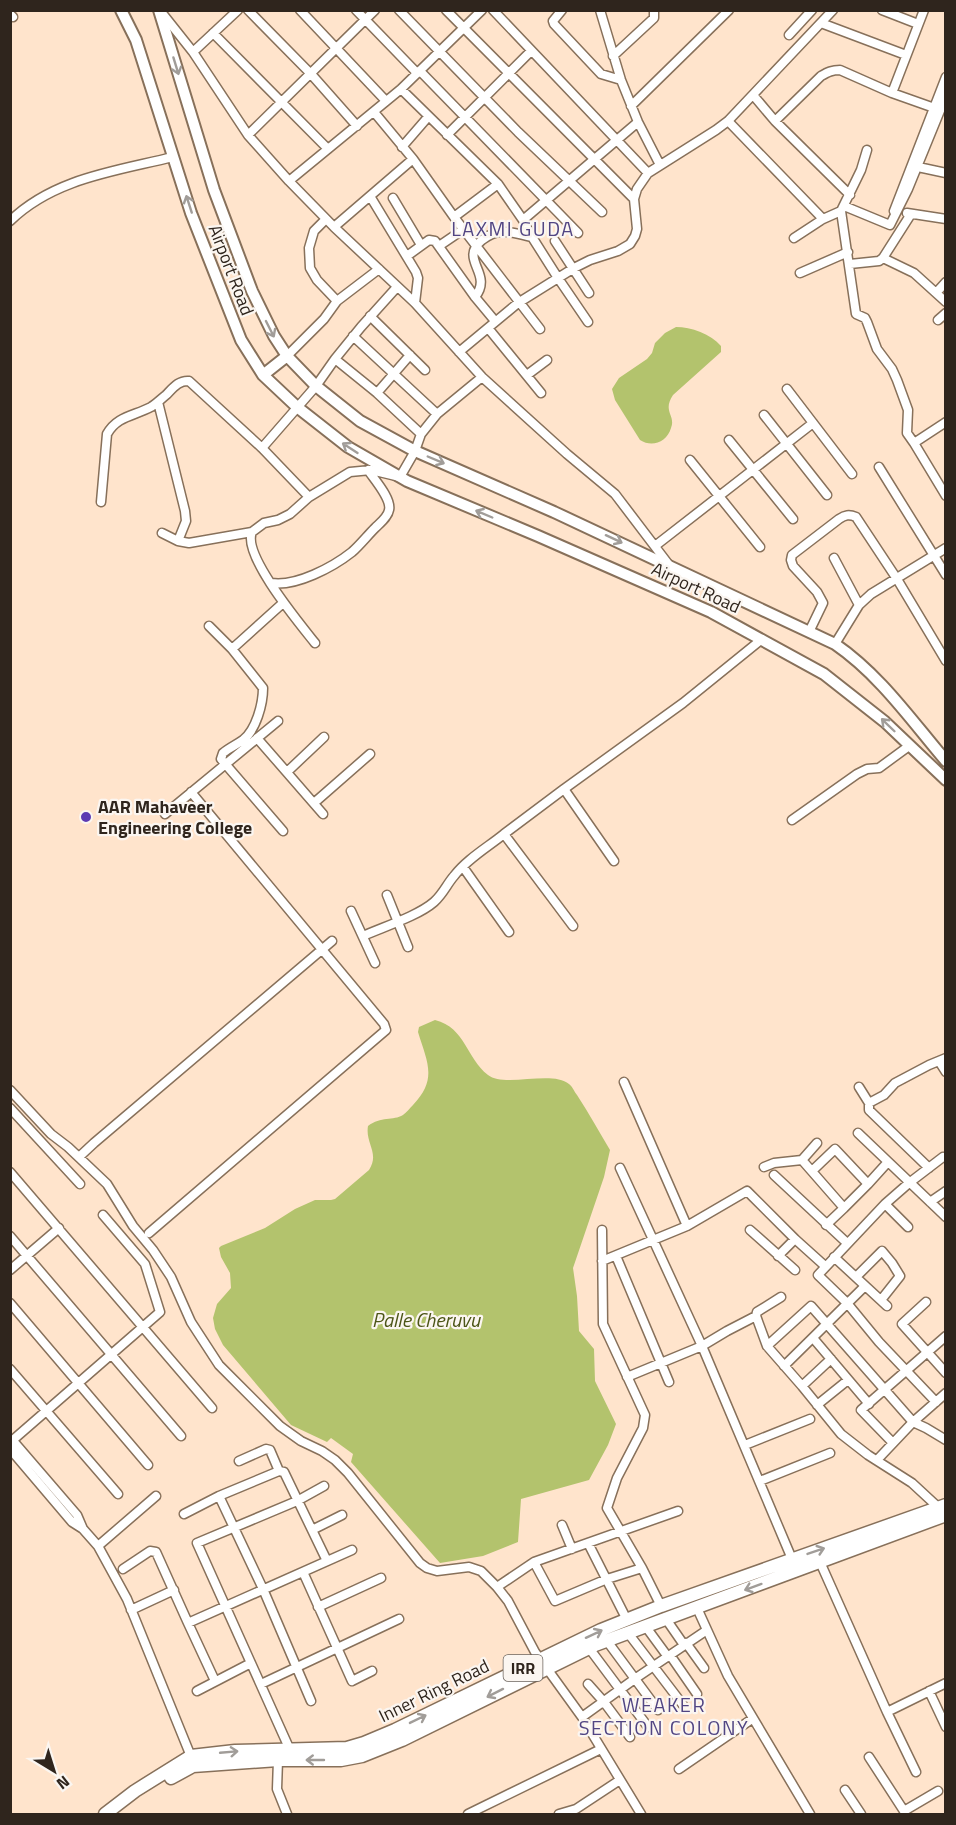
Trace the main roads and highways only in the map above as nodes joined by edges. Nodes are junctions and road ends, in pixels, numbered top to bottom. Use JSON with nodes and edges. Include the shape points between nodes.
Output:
{"nodes":[{"id":1,"x":121,"y":10,"type":"edge"},
{"id":2,"x":159,"y":10,"type":"edge"},
{"id":3,"x":287,"y":356,"type":"junction"},
{"id":4,"x":263,"y":375,"type":"junction"},
{"id":5,"x":945,"y":761,"type":"edge"},
{"id":6,"x":945,"y":780,"type":"edge"},
{"id":7,"x":943,"y":1509,"type":"edge"},
{"id":8,"x":544,"y":1663,"type":"junction"},
{"id":9,"x":192,"y":1761,"type":"junction"},
{"id":10,"x":105,"y":1815,"type":"edge"},
{"id":11,"x":118,"y":1815,"type":"edge"}],
"edges":[{"from":4,"to":1,"type":"main road","name":"Airport Road","one_way":true,"via":[[241,340],[191,213],[136,40]]},
{"from":2,"to":3,"type":"main road","name":"Airport Road","one_way":true,"via":[[214,190],[252,291]]},
{"from":3,"to":4,"type":"main road"},
{"from":3,"to":5,"type":"main road","name":"Airport Road","one_way":true,"via":[[316,386],[360,421],[415,451],[835,644],[881,683]]},
{"from":6,"to":4,"type":"main road","name":"Airport Road","one_way":true,"via":[[885,722],[824,674],[711,612],[400,477],[348,447]]},
{"from":7,"to":8,"type":"highway","name":"Inner Ring Road","number":"IRR","one_way":true,"via":[[820,1562]]},
{"from":8,"to":7,"type":"highway","name":"Inner Ring Road","number":"IRR","one_way":true,"via":[[601,1630],[661,1606]]},
{"from":9,"to":8,"type":"highway","name":"Inner Ring Road","number":"IRR","one_way":true,"via":[[235,1751],[347,1748]]},
{"from":8,"to":9,"type":"highway","name":"Inner Ring Road","number":"IRR","one_way":true,"via":[[402,1740],[362,1756],[341,1760]]},
{"from":9,"to":10,"type":"highway","name":"Inner Ring Road","number":"IRR","via":[[135,1791]]},
{"from":9,"to":11,"type":"highway","name":"Inner Ring Road","number":"IRR"}]}
